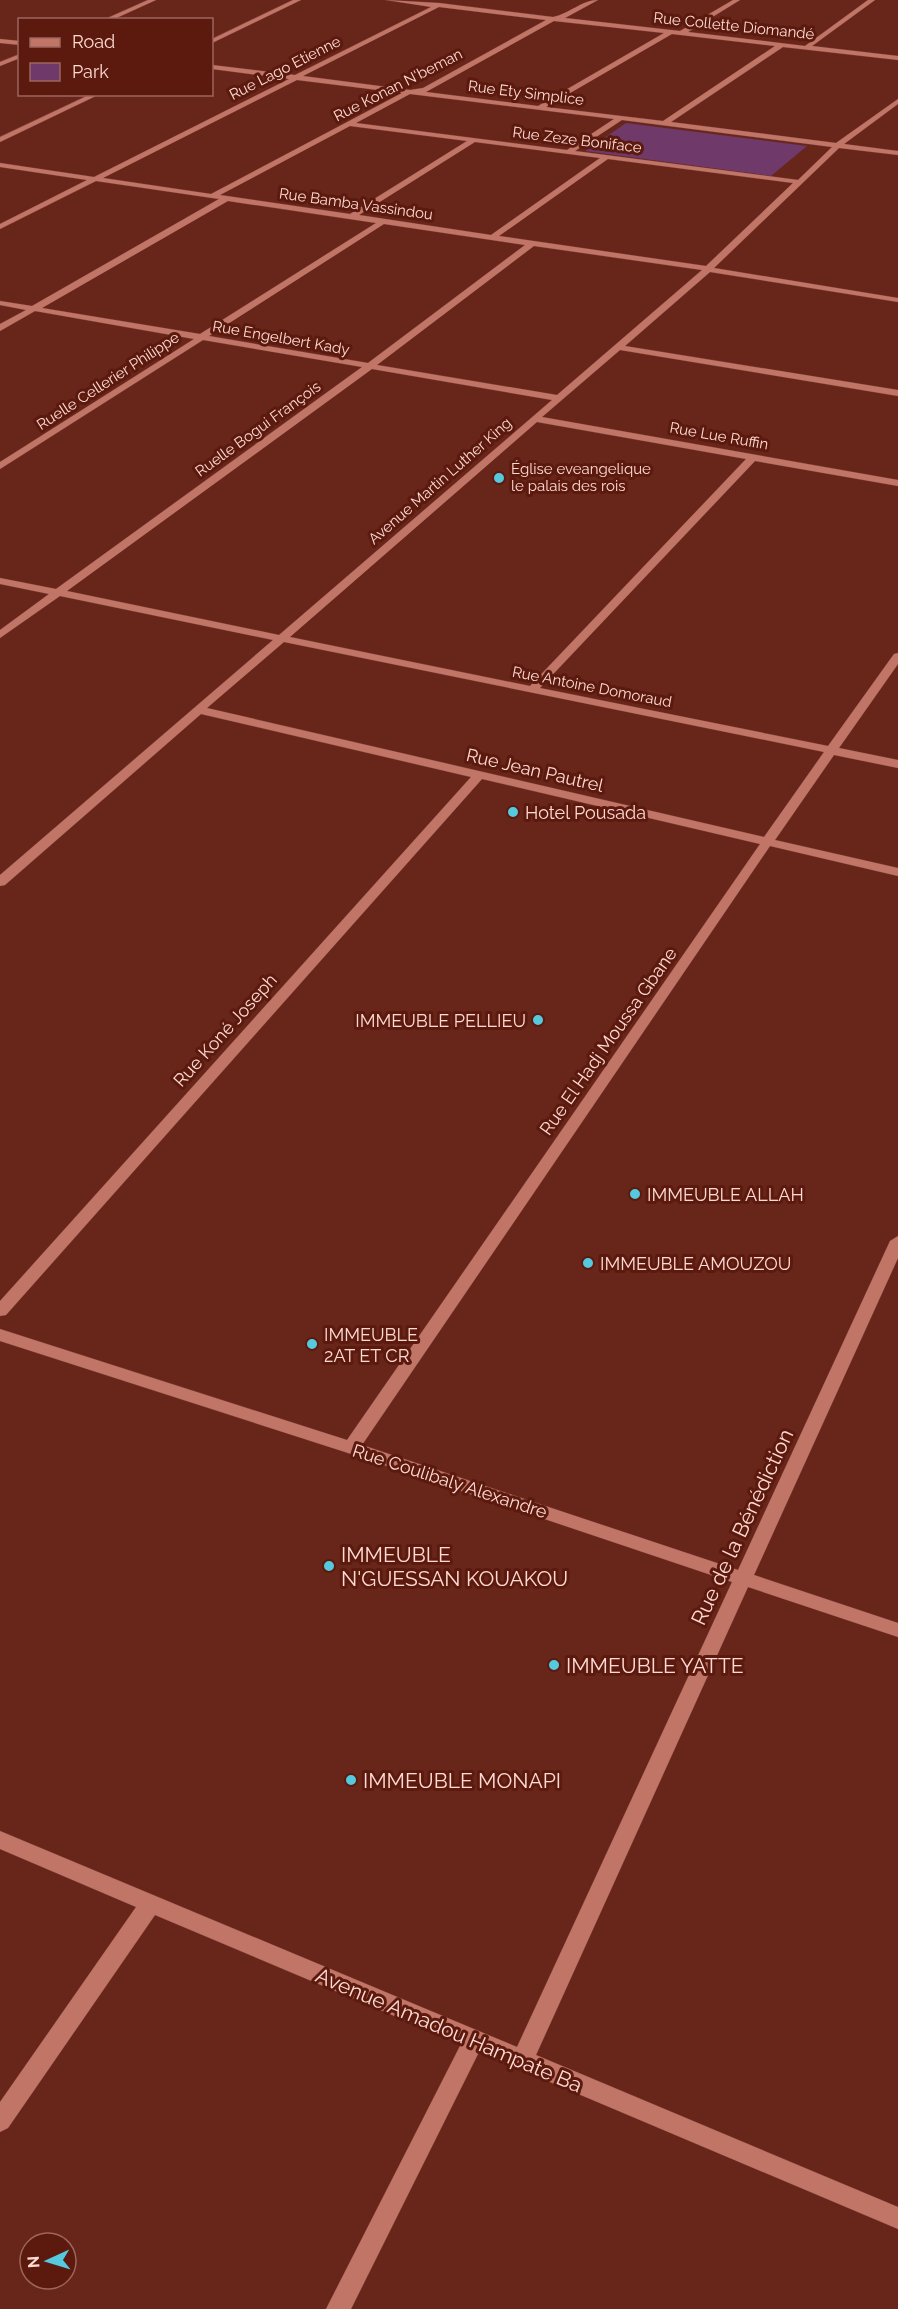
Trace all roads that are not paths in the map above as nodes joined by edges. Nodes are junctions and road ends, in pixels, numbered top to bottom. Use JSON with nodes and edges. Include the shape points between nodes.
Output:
{"nodes":[{"id":1,"x":153,"y":0,"type":"edge"},
{"id":2,"x":298,"y":0,"type":"edge"},
{"id":3,"x":389,"y":0,"type":"edge"},
{"id":4,"x":454,"y":0,"type":"edge"},
{"id":5,"x":595,"y":0,"type":"edge"},
{"id":6,"x":737,"y":0,"type":"edge"},
{"id":7,"x":862,"y":0,"type":"edge"},
{"id":8,"x":871,"y":0,"type":"edge"},
{"id":9,"x":438,"y":6,"type":"junction"},
{"id":10,"x":111,"y":18,"type":"edge"},
{"id":11,"x":552,"y":19,"type":"junction"},
{"id":12,"x":671,"y":32,"type":"junction"},
{"id":13,"x":682,"y":33,"type":"junction"},
{"id":14,"x":0,"y":41,"type":"edge"},
{"id":15,"x":213,"y":41,"type":"edge"},
{"id":16,"x":18,"y":43,"type":"edge"},
{"id":17,"x":781,"y":45,"type":"junction"},
{"id":18,"x":807,"y":47,"type":"junction"},
{"id":19,"x":18,"y":57,"type":"edge"},
{"id":20,"x":898,"y":58,"type":"edge"},
{"id":21,"x":0,"y":64,"type":"edge"},
{"id":22,"x":213,"y":67,"type":"edge"},
{"id":23,"x":295,"y":78,"type":"junction"},
{"id":24,"x":408,"y":92,"type":"junction"},
{"id":25,"x":93,"y":96,"type":"edge"},
{"id":26,"x":898,"y":101,"type":"edge"},
{"id":27,"x":539,"y":108,"type":"junction"},
{"id":28,"x":621,"y":118,"type":"junction"},
{"id":29,"x":351,"y":124,"type":"junction"},
{"id":30,"x":664,"y":124,"type":"junction"},
{"id":31,"x":0,"y":140,"type":"edge"},
{"id":32,"x":474,"y":140,"type":"junction"},
{"id":33,"x":838,"y":145,"type":"junction"},
{"id":34,"x":568,"y":152,"type":"junction"},
{"id":35,"x":898,"y":153,"type":"edge"},
{"id":36,"x":607,"y":157,"type":"junction"},
{"id":37,"x":0,"y":165,"type":"edge"},
{"id":38,"x":96,"y":179,"type":"junction"},
{"id":39,"x":799,"y":182,"type":"junction"},
{"id":40,"x":213,"y":196,"type":"junction"},
{"id":41,"x":226,"y":198,"type":"junction"},
{"id":42,"x":351,"y":217,"type":"junction"},
{"id":43,"x":382,"y":222,"type":"junction"},
{"id":44,"x":0,"y":227,"type":"edge"},
{"id":45,"x":491,"y":238,"type":"junction"},
{"id":46,"x":531,"y":244,"type":"junction"},
{"id":47,"x":708,"y":269,"type":"junction"},
{"id":48,"x":898,"y":292,"type":"edge"},
{"id":49,"x":885,"y":298,"type":"junction"},
{"id":50,"x":898,"y":300,"type":"edge"},
{"id":51,"x":0,"y":303,"type":"edge"},
{"id":52,"x":33,"y":309,"type":"junction"},
{"id":53,"x":0,"y":328,"type":"edge"},
{"id":54,"x":201,"y":338,"type":"junction"},
{"id":55,"x":618,"y":347,"type":"junction"},
{"id":56,"x":370,"y":366,"type":"junction"},
{"id":57,"x":898,"y":393,"type":"edge"},
{"id":58,"x":558,"y":398,"type":"junction"},
{"id":59,"x":535,"y":419,"type":"junction"},
{"id":60,"x":753,"y":457,"type":"junction"},
{"id":61,"x":0,"y":466,"type":"edge"},
{"id":62,"x":898,"y":483,"type":"edge"},
{"id":63,"x":0,"y":581,"type":"edge"},
{"id":64,"x":56,"y":594,"type":"junction"},
{"id":65,"x":0,"y":635,"type":"edge"},
{"id":66,"x":282,"y":638,"type":"junction"},
{"id":67,"x":898,"y":656,"type":"edge"},
{"id":68,"x":531,"y":691,"type":"junction"},
{"id":69,"x":199,"y":710,"type":"junction"},
{"id":70,"x":832,"y":749,"type":"junction"},
{"id":71,"x":898,"y":764,"type":"edge"},
{"id":72,"x":478,"y":775,"type":"junction"},
{"id":73,"x":767,"y":842,"type":"junction"},
{"id":74,"x":898,"y":872,"type":"edge"},
{"id":75,"x":0,"y":882,"type":"edge"},
{"id":76,"x":898,"y":1241,"type":"edge"},
{"id":77,"x":0,"y":1311,"type":"edge"},
{"id":78,"x":0,"y":1335,"type":"edge"},
{"id":79,"x":351,"y":1448,"type":"junction"},
{"id":80,"x":744,"y":1578,"type":"junction"},
{"id":81,"x":898,"y":1630,"type":"edge"},
{"id":82,"x":0,"y":1840,"type":"edge"},
{"id":83,"x":150,"y":1904,"type":"junction"},
{"id":84,"x":474,"y":2040,"type":"junction"},
{"id":85,"x":522,"y":2061,"type":"junction"},
{"id":86,"x":0,"y":2121,"type":"edge"},
{"id":87,"x":898,"y":2218,"type":"edge"},
{"id":88,"x":338,"y":2309,"type":"edge"}],
"edges":[{"from":1,"to":10,"type":"street"},
{"from":2,"to":15,"type":"street"},
{"from":3,"to":9,"type":"street","name":"Rue Collette Diomandé"},
{"from":4,"to":9,"type":"street","name":"Rue Lago Etienne"},
{"from":5,"to":11,"type":"street","name":"Rue Konan N'beman","via":[[567,16]]},
{"from":6,"to":13,"type":"street"},
{"from":7,"to":8,"type":"street"},
{"from":8,"to":18,"type":"street"},
{"from":9,"to":11,"type":"street","name":"Rue Collette Diomandé"},
{"from":9,"to":23,"type":"street","name":"Rue Lago Etienne"},
{"from":11,"to":12,"type":"street","name":"Rue Collette Diomandé"},
{"from":11,"to":24,"type":"street","name":"Rue Konan N'beman","via":[[425,90]]},
{"from":12,"to":13,"type":"street","name":"Rue Collette Diomandé"},
{"from":12,"to":27,"type":"street"},
{"from":13,"to":17,"type":"street","name":"Rue Collette Diomandé"},
{"from":14,"to":16,"type":"street"},
{"from":17,"to":18,"type":"street","name":"Rue Collette Diomandé"},
{"from":17,"to":30,"type":"street"},
{"from":18,"to":20,"type":"street","name":"Rue Collette Diomandé"},
{"from":19,"to":21,"type":"street"},
{"from":22,"to":23,"type":"street","name":"Rue Ety Simplice"},
{"from":23,"to":24,"type":"street","name":"Rue Ety Simplice"},
{"from":23,"to":38,"type":"street","name":"Rue Lago Etienne"},
{"from":24,"to":27,"type":"street","name":"Rue Ety Simplice"},
{"from":24,"to":29,"type":"street","name":"Rue Konan N'beman"},
{"from":25,"to":31,"type":"street"},
{"from":26,"to":33,"type":"street","name":"Avenue Martin Luther King"},
{"from":27,"to":28,"type":"street","name":"Rue Ety Simplice"},
{"from":28,"to":30,"type":"street","name":"Rue Ety Simplice"},
{"from":28,"to":34,"type":"street"},
{"from":29,"to":32,"type":"street","name":"Rue Zeze Boniface"},
{"from":29,"to":40,"type":"street","name":"Rue Konan N'beman"},
{"from":30,"to":33,"type":"street","name":"Rue Ety Simplice"},
{"from":32,"to":34,"type":"street","name":"Rue Zeze Boniface"},
{"from":32,"to":42,"type":"street"},
{"from":33,"to":35,"type":"street","name":"Rue Ety Simplice"},
{"from":33,"to":39,"type":"street","name":"Avenue Martin Luther King"},
{"from":34,"to":36,"type":"street","name":"Rue Zeze Boniface"},
{"from":36,"to":39,"type":"street","name":"Rue Zeze Boniface"},
{"from":36,"to":45,"type":"street"},
{"from":37,"to":38,"type":"street","name":"Rue Bamba Vassindou"},
{"from":38,"to":40,"type":"street","name":"Rue Bamba Vassindou"},
{"from":38,"to":44,"type":"street","name":"Rue Lago Etienne"},
{"from":39,"to":47,"type":"street","name":"Avenue Martin Luther King"},
{"from":40,"to":41,"type":"street","name":"Rue Bamba Vassindou"},
{"from":41,"to":42,"type":"street","name":"Rue Bamba Vassindou"},
{"from":41,"to":52,"type":"street"},
{"from":42,"to":43,"type":"street","name":"Rue Bamba Vassindou"},
{"from":43,"to":45,"type":"street","name":"Rue Bamba Vassindou"},
{"from":43,"to":54,"type":"street","name":"Ruelle Cellerier Philippe"},
{"from":45,"to":46,"type":"street","name":"Rue Bamba Vassindou"},
{"from":46,"to":47,"type":"street","name":"Rue Bamba Vassindou"},
{"from":46,"to":56,"type":"street","name":"Ruelle Bogui François"},
{"from":47,"to":49,"type":"street","name":"Rue Bamba Vassindou"},
{"from":47,"to":55,"type":"street","name":"Avenue Martin Luther King"},
{"from":48,"to":49,"type":"street"},
{"from":49,"to":50,"type":"street","name":"Rue Bamba Vassindou"},
{"from":51,"to":52,"type":"street","name":"Rue Engelbert Kady"},
{"from":52,"to":53,"type":"street"},
{"from":52,"to":54,"type":"street","name":"Rue Engelbert Kady"},
{"from":54,"to":56,"type":"street","name":"Rue Engelbert Kady"},
{"from":54,"to":61,"type":"street","name":"Ruelle Cellerier Philippe"},
{"from":55,"to":57,"type":"street"},
{"from":55,"to":58,"type":"street","name":"Avenue Martin Luther King"},
{"from":56,"to":58,"type":"street","name":"Rue Engelbert Kady"},
{"from":56,"to":64,"type":"street","name":"Ruelle Bogui François"},
{"from":58,"to":59,"type":"street","name":"Avenue Martin Luther King"},
{"from":59,"to":60,"type":"street","name":"Rue Lue Ruffin"},
{"from":59,"to":66,"type":"street","name":"Avenue Martin Luther King"},
{"from":60,"to":62,"type":"street","name":"Rue Lue Ruffin"},
{"from":60,"to":68,"type":"street"},
{"from":63,"to":64,"type":"street","name":"Rue Antoine Domoraud"},
{"from":64,"to":65,"type":"street","name":"Ruelle Bogui François"},
{"from":64,"to":66,"type":"street","name":"Rue Antoine Domoraud"},
{"from":66,"to":68,"type":"street","name":"Rue Antoine Domoraud"},
{"from":66,"to":69,"type":"street","name":"Avenue Martin Luther King"},
{"from":67,"to":70,"type":"street","name":"Rue El Hadj Moussa Gbane"},
{"from":68,"to":70,"type":"street","name":"Rue Antoine Domoraud"},
{"from":69,"to":72,"type":"street","name":"Rue Jean Pautrel"},
{"from":69,"to":75,"type":"street","name":"Avenue Martin Luther King"},
{"from":70,"to":71,"type":"street","name":"Rue Antoine Domoraud"},
{"from":70,"to":73,"type":"street","name":"Rue El Hadj Moussa Gbane"},
{"from":72,"to":73,"type":"street","name":"Rue Jean Pautrel"},
{"from":72,"to":77,"type":"street","name":"Rue Koné Joseph"},
{"from":73,"to":74,"type":"street","name":"Rue Jean Pautrel"},
{"from":73,"to":79,"type":"street","name":"Rue El Hadj Moussa Gbane"},
{"from":76,"to":80,"type":"street","name":"Rue de la Bénédiction"},
{"from":78,"to":79,"type":"street","name":"Rue Coulibaly Alexandre"},
{"from":79,"to":80,"type":"street","name":"Rue Coulibaly Alexandre"},
{"from":80,"to":81,"type":"street","name":"Rue Coulibaly Alexandre"},
{"from":80,"to":85,"type":"street","name":"Rue de la Bénédiction"},
{"from":82,"to":83,"type":"street","name":"Avenue Amadou Hampate Ba"},
{"from":83,"to":84,"type":"street","name":"Avenue Amadou Hampate Ba"},
{"from":83,"to":86,"type":"street"},
{"from":84,"to":85,"type":"street","name":"Avenue Amadou Hampate Ba"},
{"from":84,"to":88,"type":"street"},
{"from":85,"to":87,"type":"street","name":"Avenue Amadou Hampate Ba"}]}
